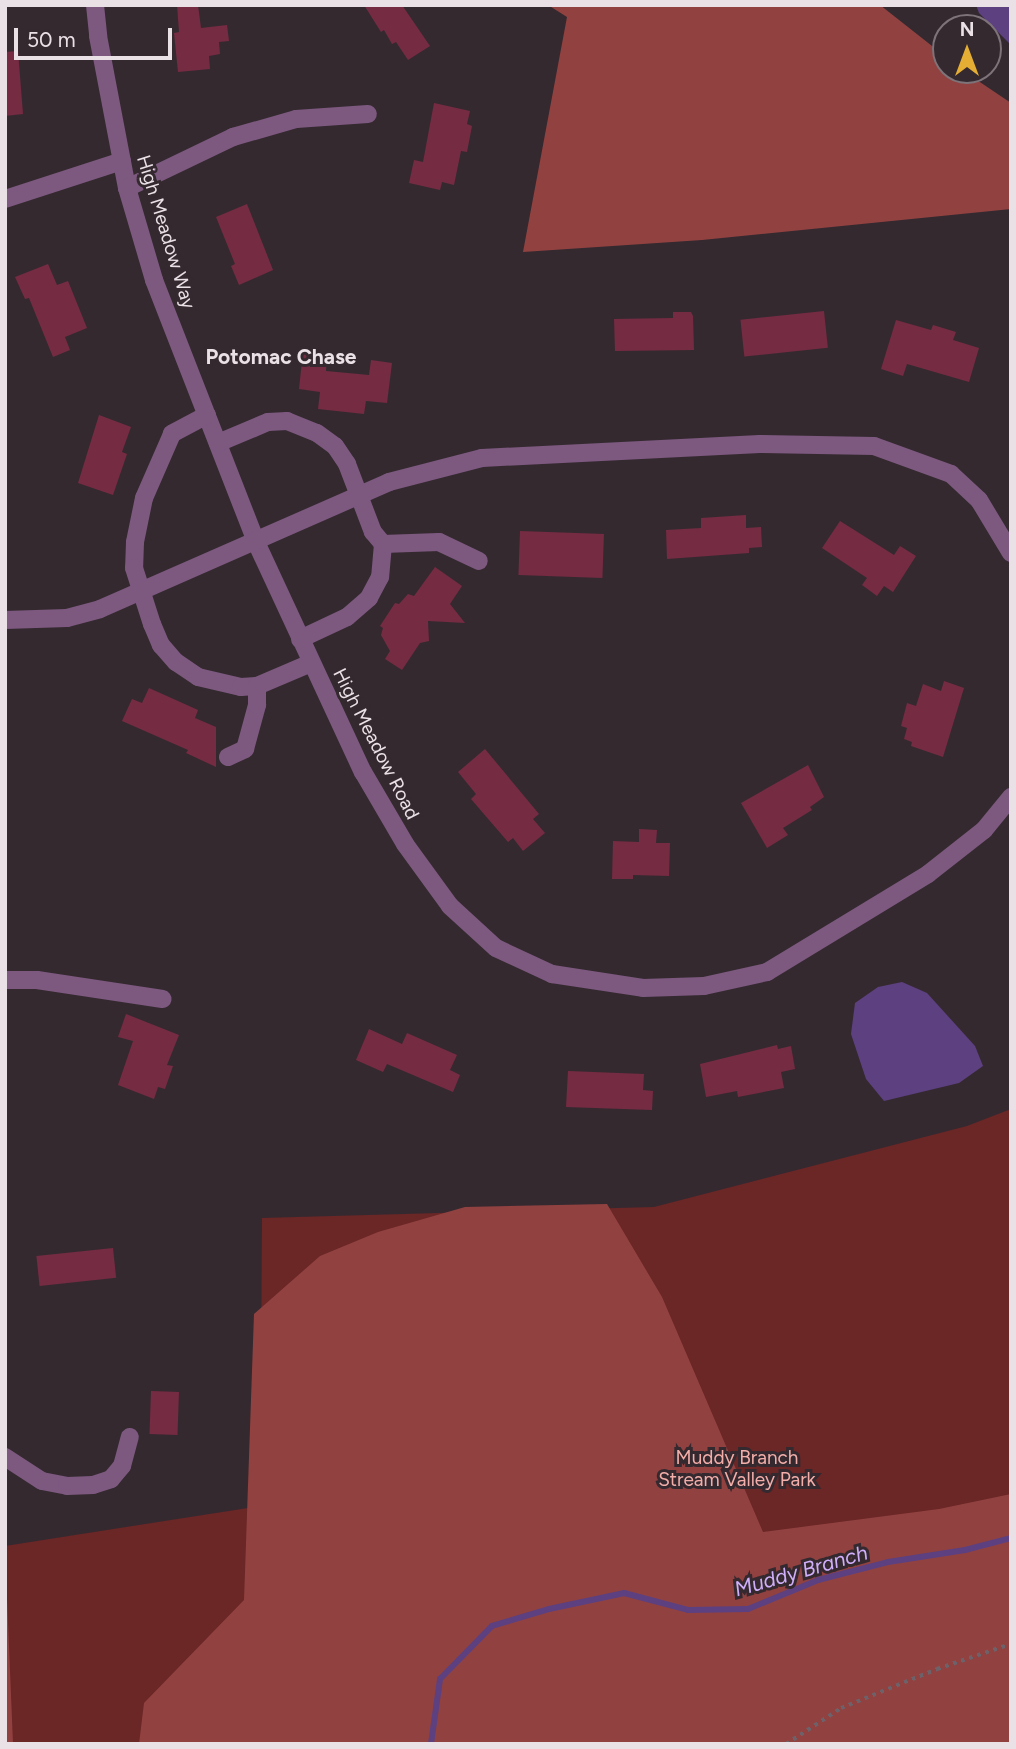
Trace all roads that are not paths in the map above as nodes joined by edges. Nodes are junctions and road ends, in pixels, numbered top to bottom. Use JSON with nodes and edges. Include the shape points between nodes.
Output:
{"nodes":[{"id":1,"x":95,"y":5,"type":"edge"},
{"id":2,"x":368,"y":114,"type":"dead end"},
{"id":3,"x":122,"y":161,"type":"junction"},
{"id":4,"x":127,"y":188,"type":"junction"},
{"id":5,"x":5,"y":199,"type":"edge"},
{"id":6,"x":207,"y":415,"type":"junction"},
{"id":7,"x":218,"y":443,"type":"junction"},
{"id":8,"x":359,"y":495,"type":"junction"},
{"id":9,"x":256,"y":542,"type":"junction"},
{"id":10,"x":383,"y":544,"type":"junction"},
{"id":11,"x":1011,"y":553,"type":"edge"},
{"id":12,"x":479,"y":561,"type":"dead end"},
{"id":13,"x":140,"y":592,"type":"junction"},
{"id":14,"x":5,"y":620,"type":"edge"},
{"id":15,"x":300,"y":639,"type":"junction"},
{"id":16,"x":311,"y":663,"type":"junction"},
{"id":17,"x":257,"y":685,"type":"junction"},
{"id":18,"x":228,"y":757,"type":"dead end"},
{"id":19,"x":1011,"y":797,"type":"edge"},
{"id":20,"x":5,"y":980,"type":"edge"},
{"id":21,"x":163,"y":999,"type":"dead end"},
{"id":22,"x":130,"y":1437,"type":"dead end"},
{"id":23,"x":5,"y":1457,"type":"edge"}],
"edges":[{"from":1,"to":3,"type":"street","name":"High Meadow Way"},
{"from":2,"to":4,"type":"street","via":[[296,119],[233,137]]},
{"from":3,"to":4,"type":"street","name":"High Meadow Way"},
{"from":3,"to":5,"type":"street"},
{"from":4,"to":6,"type":"street","name":"High Meadow Way","via":[[154,280]]},
{"from":6,"to":7,"type":"street","name":"High Meadow Way"},
{"from":6,"to":13,"type":"street","via":[[172,433],[144,498],[135,542],[134,568]]},
{"from":7,"to":8,"type":"street","via":[[268,422],[300,425],[335,446]]},
{"from":7,"to":9,"type":"street","name":"High Meadow Way"},
{"from":8,"to":9,"type":"street"},
{"from":8,"to":10,"type":"street","via":[[373,532]]},
{"from":8,"to":11,"type":"street","via":[[388,482],[482,458],[760,444],[874,446],[951,474],[979,500]]},
{"from":9,"to":13,"type":"street"},
{"from":9,"to":15,"type":"street","name":"High Meadow Road"},
{"from":10,"to":12,"type":"street","via":[[439,542]]},
{"from":10,"to":15,"type":"street","via":[[380,577],[369,598],[347,617]]},
{"from":13,"to":14,"type":"street","via":[[67,618]]},
{"from":13,"to":17,"type":"street","via":[[161,645],[176,662],[198,677],[241,687]]},
{"from":15,"to":16,"type":"street","name":"High Meadow Road"},
{"from":16,"to":17,"type":"street"},
{"from":16,"to":19,"type":"street","name":"High Meadow Road","via":[[363,772],[405,844],[450,906],[496,948],[552,974],[643,988],[704,985],[767,971],[928,874],[984,830]]},
{"from":17,"to":18,"type":"street","via":[[257,705],[244,749]]},
{"from":20,"to":21,"type":"street","via":[[37,979]]},
{"from":22,"to":23,"type":"street","via":[[117,1473],[93,1485],[42,1481]]}]}
